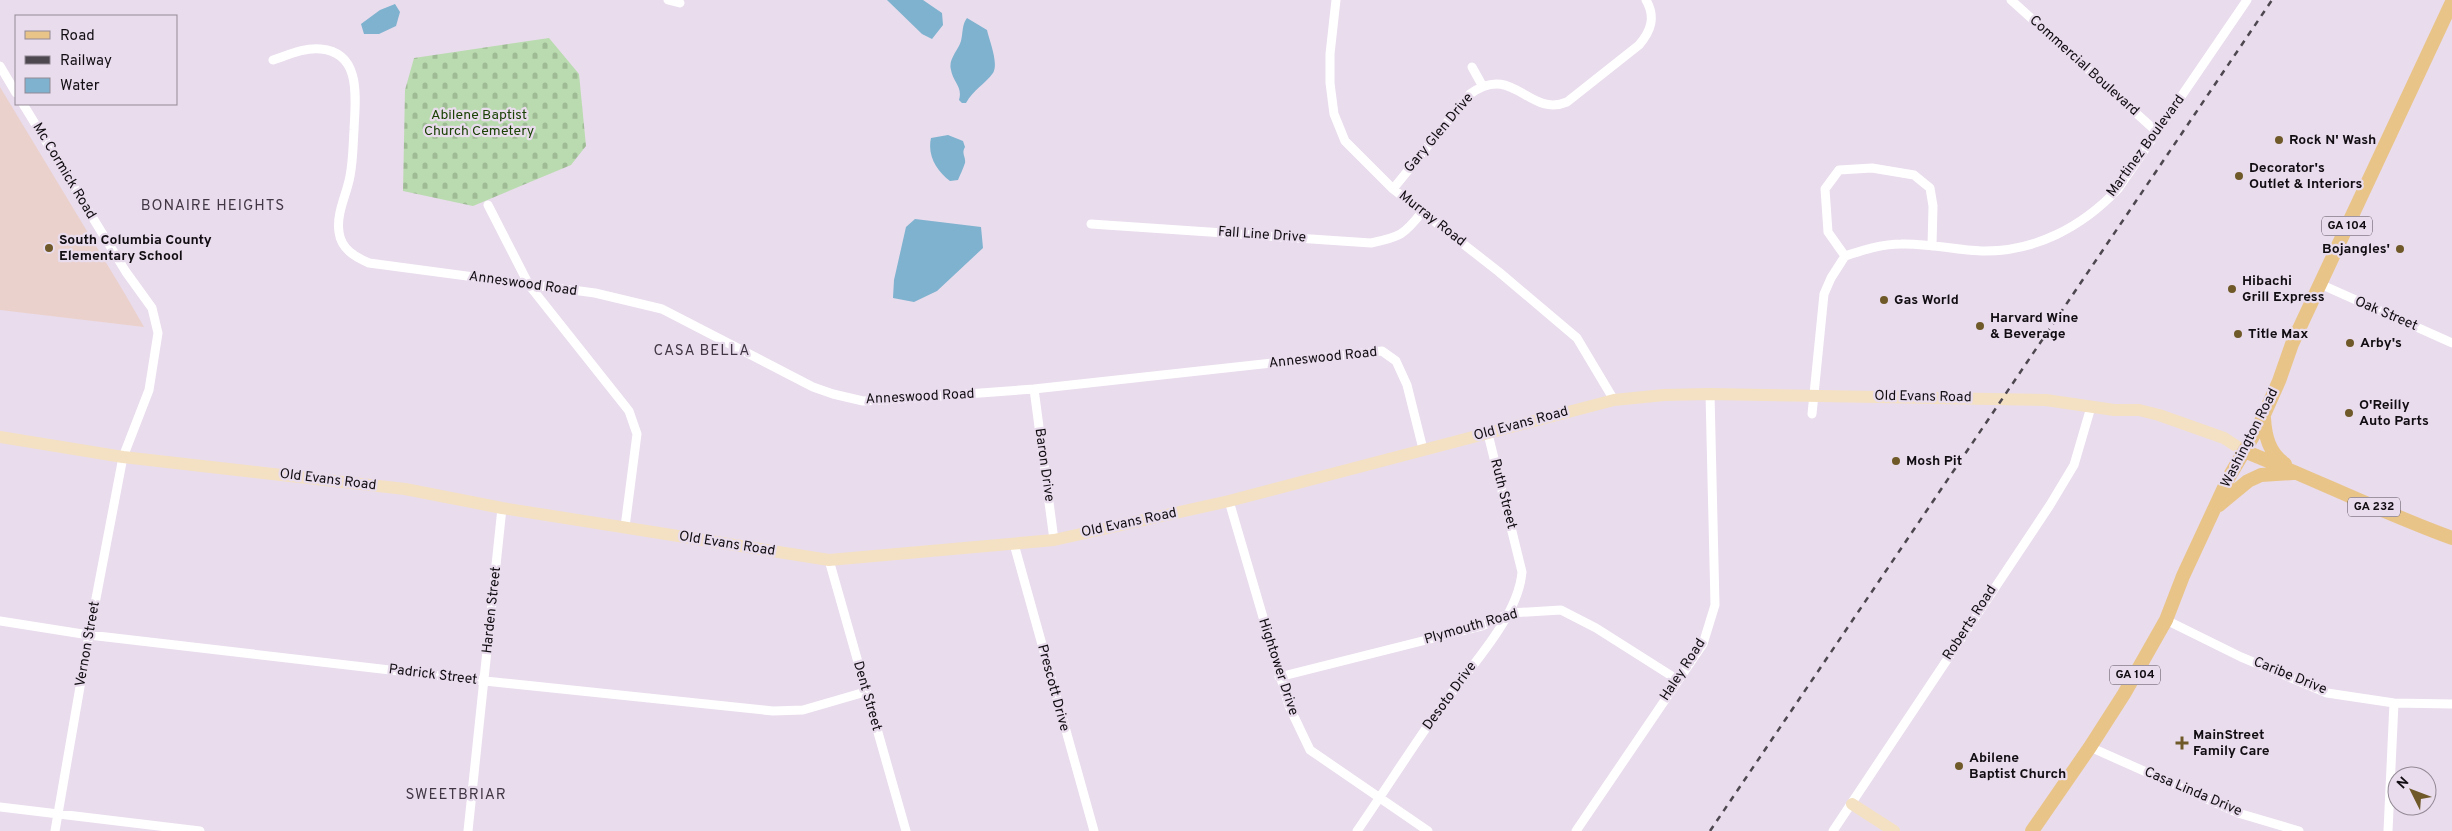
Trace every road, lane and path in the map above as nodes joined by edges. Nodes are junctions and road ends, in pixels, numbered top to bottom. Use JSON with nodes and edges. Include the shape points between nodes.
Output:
{"nodes":[{"id":1,"x":668,"y":0,"type":"edge"},
{"id":2,"x":1336,"y":0,"type":"edge"},
{"id":3,"x":1646,"y":0,"type":"edge"},
{"id":4,"x":2011,"y":0,"type":"edge"},
{"id":5,"x":2247,"y":0,"type":"edge"},
{"id":6,"x":2452,"y":2,"type":"edge"},
{"id":7,"x":680,"y":3,"type":"dead end"},
{"id":8,"x":272,"y":60,"type":"dead end"},
{"id":9,"x":0,"y":66,"type":"edge"},
{"id":10,"x":1472,"y":67,"type":"dead end"},
{"id":11,"x":1482,"y":85,"type":"junction"},
{"id":12,"x":15,"y":91,"type":"edge"},
{"id":13,"x":24,"y":105,"type":"edge"},
{"id":14,"x":2158,"y":132,"type":"junction"},
{"id":15,"x":1393,"y":189,"type":"junction"},
{"id":16,"x":488,"y":205,"type":"dead end"},
{"id":17,"x":1422,"y":212,"type":"junction"},
{"id":18,"x":1091,"y":224,"type":"dead end"},
{"id":19,"x":1932,"y":246,"type":"junction"},
{"id":20,"x":1845,"y":256,"type":"junction"},
{"id":21,"x":529,"y":284,"type":"junction"},
{"id":22,"x":2320,"y":284,"type":"junction"},
{"id":23,"x":2452,"y":343,"type":"edge"},
{"id":24,"x":1034,"y":390,"type":"junction"},
{"id":25,"x":1710,"y":394,"type":"junction"},
{"id":26,"x":1814,"y":395,"type":"junction"},
{"id":27,"x":1614,"y":400,"type":"junction"},
{"id":28,"x":2091,"y":407,"type":"junction"},
{"id":29,"x":1812,"y":414,"type":"dead end"},
{"id":30,"x":2264,"y":416,"type":"junction"},
{"id":31,"x":1488,"y":434,"type":"junction"},
{"id":32,"x":0,"y":437,"type":"edge"},
{"id":33,"x":1423,"y":449,"type":"junction"},
{"id":34,"x":2244,"y":451,"type":"junction"},
{"id":35,"x":123,"y":457,"type":"junction"},
{"id":36,"x":2298,"y":472,"type":"junction"},
{"id":37,"x":1229,"y":501,"type":"junction"},
{"id":38,"x":2216,"y":507,"type":"junction"},
{"id":39,"x":502,"y":508,"type":"junction"},
{"id":40,"x":626,"y":527,"type":"junction"},
{"id":41,"x":2452,"y":538,"type":"edge"},
{"id":42,"x":1054,"y":540,"type":"junction"},
{"id":43,"x":1014,"y":544,"type":"junction"},
{"id":44,"x":1518,"y":555,"type":"joint"},
{"id":45,"x":830,"y":560,"type":"junction"},
{"id":46,"x":1510,"y":613,"type":"junction"},
{"id":47,"x":2166,"y":620,"type":"junction"},
{"id":48,"x":0,"y":621,"type":"edge"},
{"id":49,"x":89,"y":635,"type":"junction"},
{"id":50,"x":1279,"y":677,"type":"junction"},
{"id":51,"x":485,"y":680,"type":"junction"},
{"id":52,"x":1678,"y":680,"type":"junction"},
{"id":53,"x":865,"y":692,"type":"junction"},
{"id":54,"x":2394,"y":702,"type":"junction"},
{"id":55,"x":2452,"y":704,"type":"edge"},
{"id":56,"x":2090,"y":747,"type":"junction"},
{"id":57,"x":1380,"y":798,"type":"junction"},
{"id":58,"x":1852,"y":804,"type":"junction"},
{"id":59,"x":0,"y":807,"type":"edge"},
{"id":60,"x":57,"y":816,"type":"junction"},
{"id":61,"x":55,"y":831,"type":"edge"},
{"id":62,"x":200,"y":831,"type":"edge"},
{"id":63,"x":468,"y":831,"type":"edge"},
{"id":64,"x":906,"y":831,"type":"edge"},
{"id":65,"x":1094,"y":831,"type":"edge"},
{"id":66,"x":1357,"y":831,"type":"edge"},
{"id":67,"x":1428,"y":831,"type":"edge"},
{"id":68,"x":1576,"y":831,"type":"edge"},
{"id":69,"x":1833,"y":831,"type":"edge"},
{"id":70,"x":1894,"y":831,"type":"edge"},
{"id":71,"x":2032,"y":831,"type":"edge"},
{"id":72,"x":2299,"y":831,"type":"edge"},
{"id":73,"x":2388,"y":831,"type":"edge"}],
"edges":[{"from":1,"to":7,"type":"street"},
{"from":2,"to":15,"type":"street","name":"Murray Road","via":[[1330,54],[1334,114],[1345,141]]},
{"from":3,"to":11,"type":"street","name":"Gary Glen Drive","via":[[1652,14],[1652,25],[1639,45],[1567,102],[1555,107],[1542,104],[1509,86],[1496,83]]},
{"from":4,"to":14,"type":"street","name":"Commercial Boulevard"},
{"from":5,"to":14,"type":"street","name":"Martinez Boulevard"},
{"from":6,"to":22,"type":"main road","name":"Washington Road","number":"GA 104"},
{"from":8,"to":21,"type":"street","name":"Anneswood Road","via":[[307,49],[322,49],[344,60],[352,72],[356,86],[352,158],[338,233],[344,247],[369,263]]},
{"from":9,"to":12,"type":"street"},
{"from":10,"to":11,"type":"street"},
{"from":11,"to":15,"type":"street","name":"Gary Glen Drive","via":[[1470,94]]},
{"from":13,"to":35,"type":"street","name":"Mc Cormick Road","via":[[126,272],[152,308],[158,333],[154,366],[149,390]]},
{"from":14,"to":19,"type":"street","name":"Martinez Boulevard","via":[[2118,189],[2071,228],[2033,244],[1998,250]]},
{"from":15,"to":17,"type":"street","name":"Murray Road"},
{"from":16,"to":21,"type":"street"},
{"from":17,"to":18,"type":"street","name":"Fall Line Drive","via":[[1406,232],[1371,243]]},
{"from":17,"to":27,"type":"street","name":"Murray Road","via":[[1577,338]]},
{"from":19,"to":20,"type":"street","name":"Martinez Boulevard","via":[[1887,245]]},
{"from":19,"to":20,"type":"street","via":[[1930,188],[1914,175],[1872,168],[1839,170],[1825,189],[1828,232]]},
{"from":20,"to":26,"type":"street","via":[[1824,294]]},
{"from":21,"to":24,"type":"street","name":"Anneswood Road","via":[[595,293],[662,309],[813,387],[863,401]]},
{"from":21,"to":40,"type":"street","via":[[629,411],[637,434]]},
{"from":22,"to":23,"type":"street","name":"Oak Street"},
{"from":22,"to":30,"type":"main road","name":"Washington Road","number":"GA 104"},
{"from":24,"to":33,"type":"street","name":"Anneswood Road","via":[[1382,351],[1396,361],[1407,385]]},
{"from":24,"to":42,"type":"street","name":"Baron Drive"},
{"from":25,"to":26,"type":"street","name":"Old Evans Road"},
{"from":25,"to":27,"type":"street","name":"Old Evans Road"},
{"from":25,"to":52,"type":"street","name":"Haley Road","via":[[1715,605],[1703,644]]},
{"from":26,"to":28,"type":"street","name":"Old Evans Road","via":[[2029,400]]},
{"from":26,"to":29,"type":"street"},
{"from":27,"to":31,"type":"street","name":"Old Evans Road"},
{"from":28,"to":34,"type":"street","name":"Old Evans Road","via":[[2139,410],[2159,415],[2224,438]]},
{"from":28,"to":58,"type":"street","name":"Roberts Road","via":[[2074,465],[2050,505]]},
{"from":30,"to":34,"type":"main road","name":"Washington Road","number":"GA 104"},
{"from":30,"to":36,"type":"main road","via":[[2264,433],[2276,458]]},
{"from":31,"to":33,"type":"street","name":"Old Evans Road"},
{"from":31,"to":44,"type":"street","name":"Ruth Street"},
{"from":32,"to":35,"type":"street","name":"Old Evans Road"},
{"from":33,"to":37,"type":"street","name":"Old Evans Road"},
{"from":34,"to":36,"type":"main road","number":"GA 232"},
{"from":34,"to":38,"type":"main road","name":"Washington Road","number":"GA 104"},
{"from":35,"to":39,"type":"street","name":"Old Evans Road","via":[[405,489]]},
{"from":35,"to":49,"type":"street","name":"Vernon Street"},
{"from":36,"to":38,"type":"main road","via":[[2261,475]]},
{"from":36,"to":41,"type":"main road","number":"GA 232","via":[[2380,510]]},
{"from":37,"to":42,"type":"street","name":"Old Evans Road"},
{"from":37,"to":50,"type":"street","name":"Hightower Drive"},
{"from":38,"to":47,"type":"main road","name":"Washington Road","number":"GA 104"},
{"from":39,"to":40,"type":"street","name":"Old Evans Road"},
{"from":39,"to":51,"type":"street","name":"Harden Street"},
{"from":40,"to":45,"type":"street","name":"Old Evans Road"},
{"from":42,"to":43,"type":"street","name":"Old Evans Road"},
{"from":43,"to":45,"type":"street","name":"Old Evans Road"},
{"from":43,"to":65,"type":"street","name":"Prescott Drive"},
{"from":44,"to":46,"type":"street","name":"Desoto Drive","via":[[1521,588]]},
{"from":45,"to":53,"type":"street","name":"Dent Street"},
{"from":46,"to":50,"type":"street","name":"Plymouth Road","via":[[1482,626]]},
{"from":46,"to":52,"type":"street","name":"Plymouth Road","via":[[1561,610],[1596,628]]},
{"from":46,"to":57,"type":"street","name":"Desoto Drive","via":[[1436,713]]},
{"from":47,"to":54,"type":"street","name":"Caribe Drive","via":[[2241,657],[2327,693]]},
{"from":47,"to":56,"type":"main road","name":"Washington Road","number":"GA 104"},
{"from":48,"to":49,"type":"street","name":"Padrick Street"},
{"from":49,"to":51,"type":"street","name":"Padrick Street"},
{"from":49,"to":60,"type":"street","name":"Vernon Street"},
{"from":50,"to":57,"type":"street","name":"Hightower Drive","via":[[1310,750]]},
{"from":51,"to":53,"type":"street","name":"Padrick Street","via":[[773,710],[802,710]]},
{"from":51,"to":63,"type":"street","name":"Harden Street"},
{"from":52,"to":68,"type":"street","name":"Haley Road"},
{"from":53,"to":64,"type":"street","name":"Dent Street"},
{"from":54,"to":55,"type":"street","name":"Caribe Drive"},
{"from":54,"to":73,"type":"street"},
{"from":56,"to":71,"type":"main road","name":"Washington Road","number":"GA 104"},
{"from":56,"to":72,"type":"street","name":"Casa Linda Drive","via":[[2238,813]]},
{"from":57,"to":66,"type":"street","name":"Desoto Drive"},
{"from":57,"to":67,"type":"street","name":"Hightower Drive"},
{"from":58,"to":69,"type":"street","name":"Roberts Road"},
{"from":58,"to":70,"type":"street"},
{"from":59,"to":60,"type":"street"},
{"from":60,"to":61,"type":"street","name":"Vernon Street"},
{"from":60,"to":62,"type":"street"}]}
